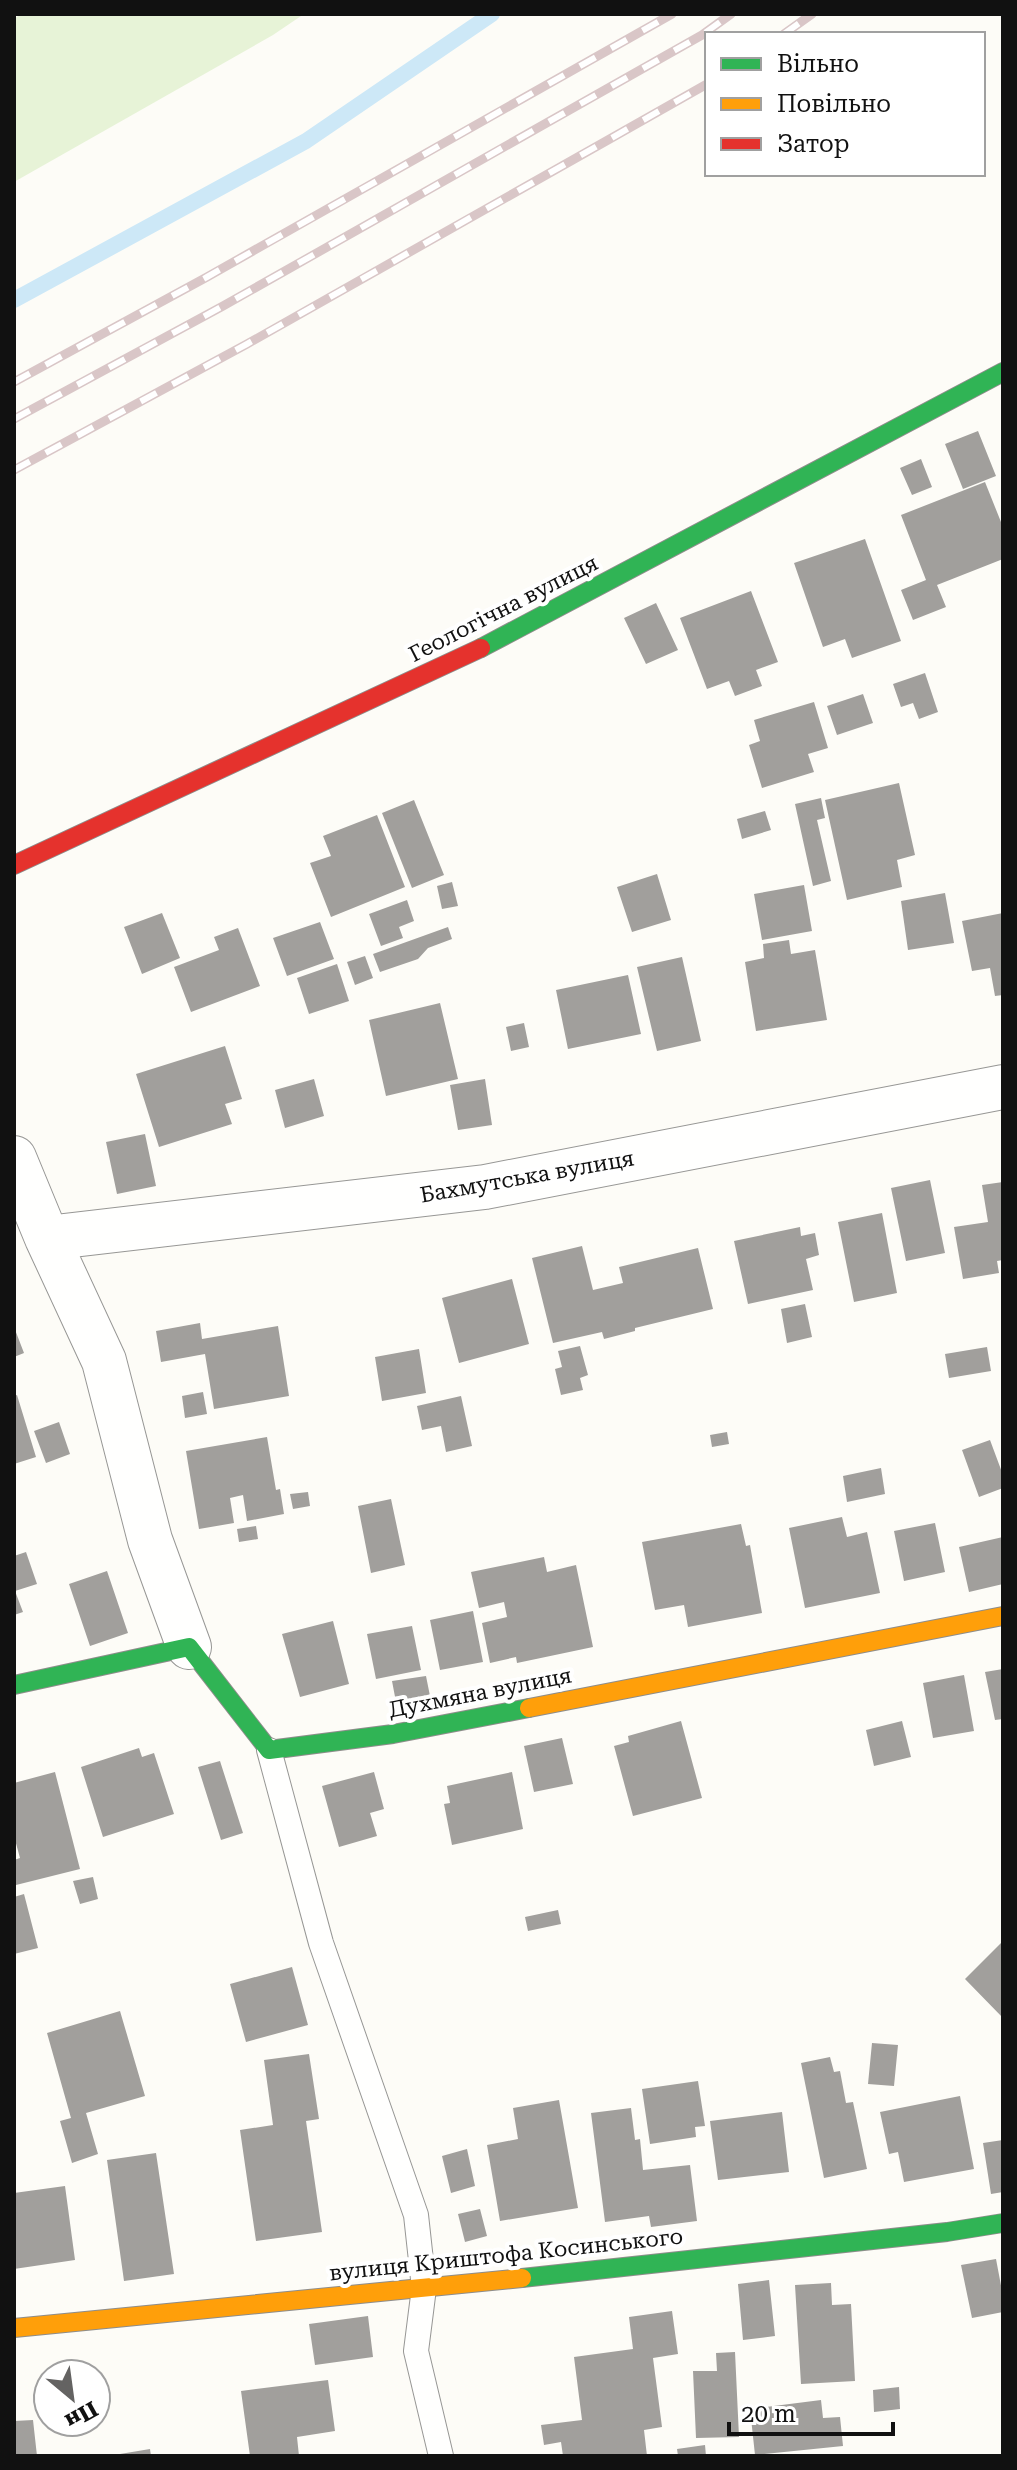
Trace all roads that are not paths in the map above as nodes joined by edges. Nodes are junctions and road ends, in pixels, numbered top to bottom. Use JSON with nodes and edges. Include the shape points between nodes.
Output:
{"nodes":[{"id":1,"x":1003,"y":372,"type":"edge"},
{"id":2,"x":14,"y":865,"type":"edge"},
{"id":3,"x":1003,"y":1087,"type":"edge"},
{"id":4,"x":14,"y":1158,"type":"edge"},
{"id":5,"x":47,"y":1238,"type":"junction"},
{"id":6,"x":1003,"y":1616,"type":"edge"},
{"id":7,"x":189,"y":1647,"type":"junction"},
{"id":8,"x":14,"y":1685,"type":"edge"},
{"id":9,"x":269,"y":1750,"type":"junction"},
{"id":10,"x":1003,"y":2223,"type":"edge"},
{"id":11,"x":424,"y":2288,"type":"junction"},
{"id":12,"x":14,"y":2328,"type":"edge"},
{"id":13,"x":441,"y":2456,"type":"edge"}],
"edges":[{"from":1,"to":2,"type":"street","name":"Геологічна вулиця","via":[[473,652]]},
{"from":3,"to":5,"type":"street","name":"Бахмутська вулиця","via":[[485,1187]]},
{"from":4,"to":5,"type":"street"},
{"from":5,"to":7,"type":"street","via":[[104,1361],[150,1540]]},
{"from":6,"to":9,"type":"street","name":"Духмяна вулиця","via":[[393,1734]]},
{"from":7,"to":8,"type":"street"},
{"from":7,"to":9,"type":"street"},
{"from":9,"to":11,"type":"lane","via":[[321,1943],[416,2215]]},
{"from":10,"to":11,"type":"street","name":"вулиця Криштофа Косинського"},
{"from":11,"to":12,"type":"street","name":"вулиця Криштофа Косинського"},
{"from":11,"to":13,"type":"lane","via":[[416,2351]]}]}
